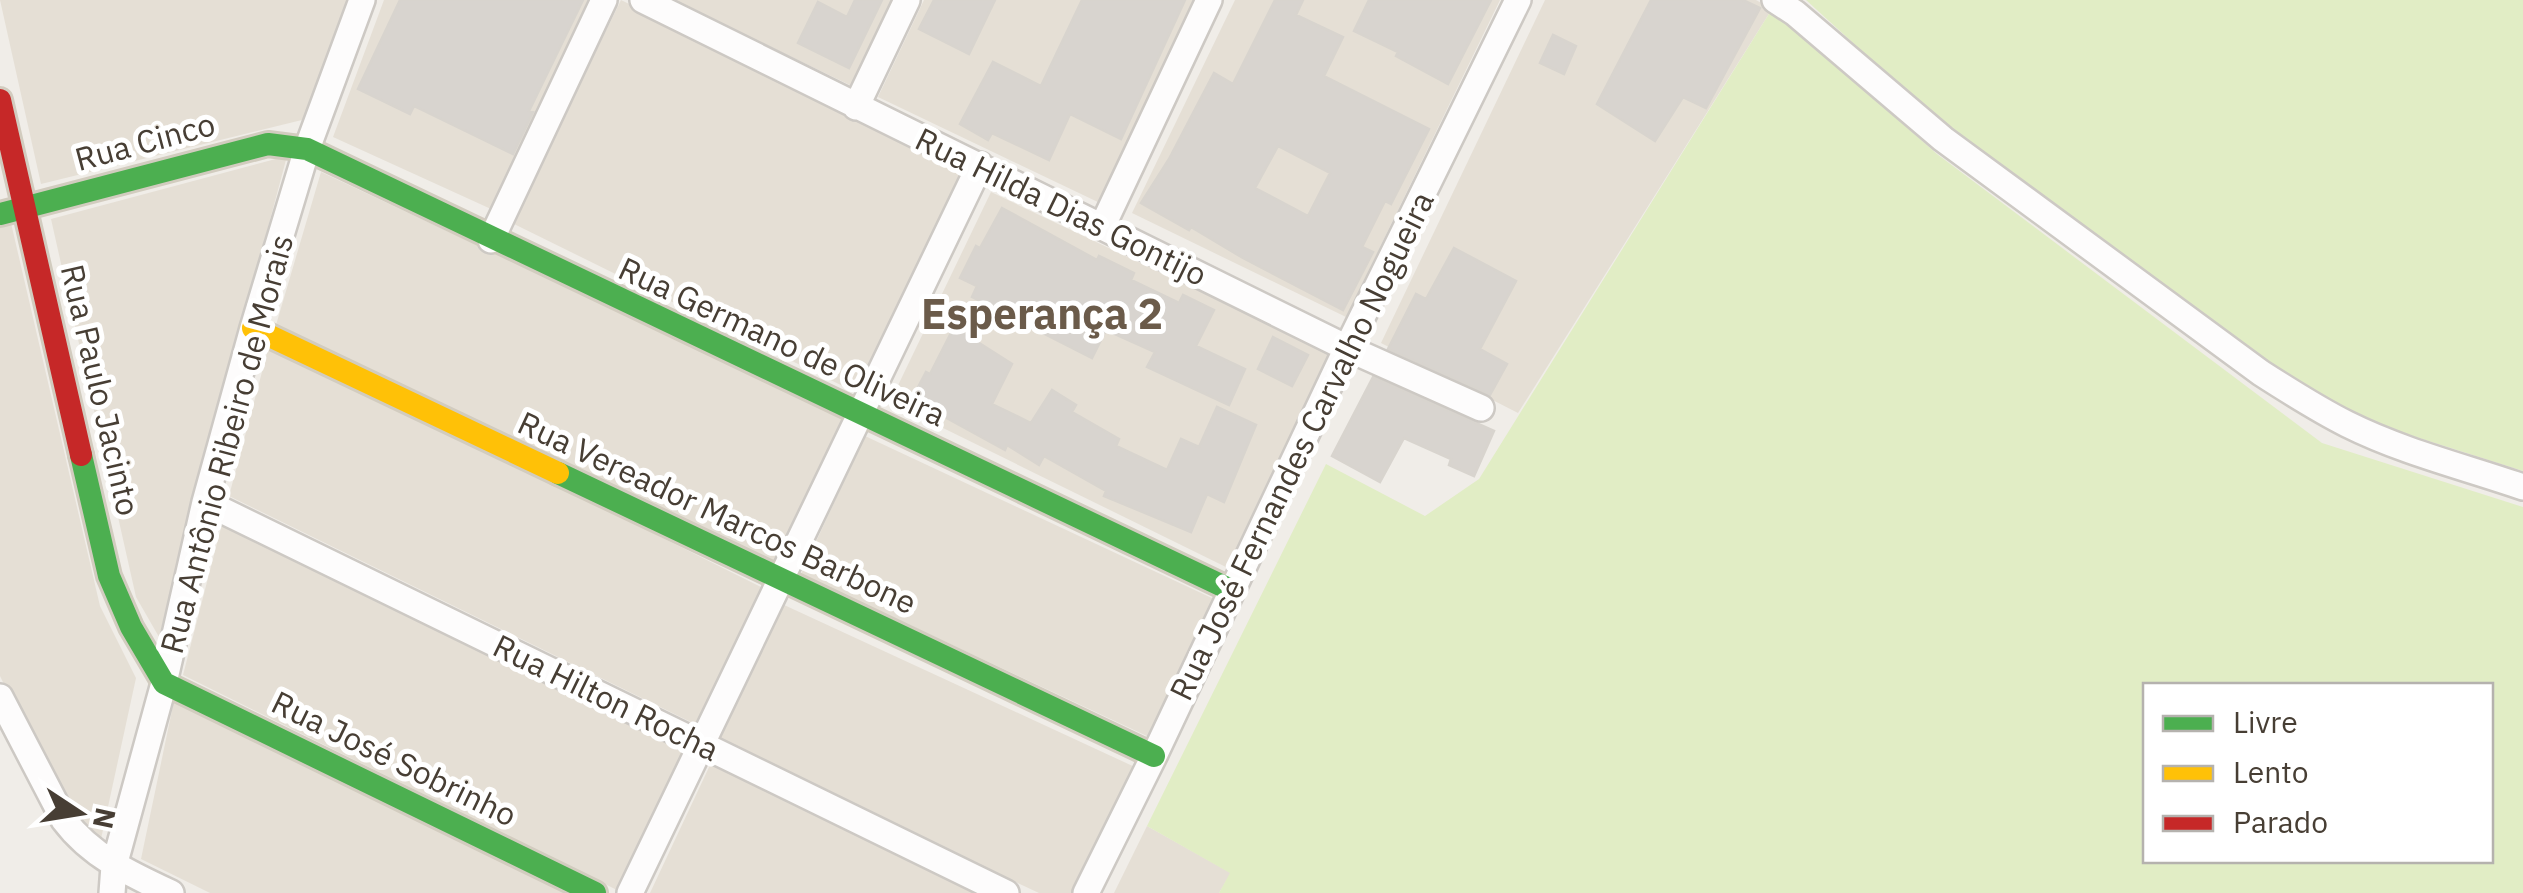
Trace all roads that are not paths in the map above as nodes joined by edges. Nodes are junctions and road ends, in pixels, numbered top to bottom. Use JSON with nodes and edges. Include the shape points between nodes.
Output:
{"nodes":[{"id":1,"x":362,"y":0,"type":"edge"},
{"id":2,"x":604,"y":0,"type":"edge"},
{"id":3,"x":644,"y":0,"type":"edge"},
{"id":4,"x":907,"y":0,"type":"edge"},
{"id":5,"x":1209,"y":0,"type":"edge"},
{"id":6,"x":1518,"y":0,"type":"edge"},
{"id":7,"x":1775,"y":0,"type":"edge"},
{"id":8,"x":0,"y":100,"type":"edge"},
{"id":9,"x":856,"y":107,"type":"junction"},
{"id":10,"x":307,"y":150,"type":"junction"},
{"id":11,"x":980,"y":165,"type":"junction"},
{"id":12,"x":25,"y":207,"type":"junction"},
{"id":13,"x":0,"y":214,"type":"edge"},
{"id":14,"x":1103,"y":225,"type":"junction"},
{"id":15,"x":490,"y":240,"type":"junction"},
{"id":16,"x":253,"y":328,"type":"junction"},
{"id":17,"x":1347,"y":348,"type":"junction"},
{"id":18,"x":1482,"y":408,"type":"dead end"},
{"id":19,"x":861,"y":416,"type":"junction"},
{"id":20,"x":2523,"y":486,"type":"edge"},
{"id":21,"x":206,"y":502,"type":"junction"},
{"id":22,"x":782,"y":581,"type":"junction"},
{"id":23,"x":1231,"y":590,"type":"junction"},
{"id":24,"x":164,"y":684,"type":"junction"},
{"id":25,"x":0,"y":697,"type":"edge"},
{"id":26,"x":702,"y":745,"type":"junction"},
{"id":27,"x":1154,"y":756,"type":"junction"},
{"id":28,"x":114,"y":866,"type":"junction"},
{"id":29,"x":112,"y":893,"type":"edge"},
{"id":30,"x":170,"y":893,"type":"edge"},
{"id":31,"x":595,"y":893,"type":"edge"},
{"id":32,"x":630,"y":893,"type":"edge"},
{"id":33,"x":1006,"y":893,"type":"edge"},
{"id":34,"x":1086,"y":893,"type":"edge"}],
"edges":[{"from":1,"to":10,"type":"street","name":"Rua Antônio Ribeiro de Morais"},
{"from":2,"to":15,"type":"street"},
{"from":3,"to":9,"type":"street","name":"Rua Hilda Dias Gontijo"},
{"from":4,"to":9,"type":"street"},
{"from":5,"to":14,"type":"street"},
{"from":6,"to":17,"type":"street","name":"Rua José Fernandes Carvalho Nogueira"},
{"from":7,"to":20,"type":"street","via":[[1943,140],[2260,373],[2350,426]]},
{"from":8,"to":12,"type":"street","name":"Rua Paulo Jacinto"},
{"from":9,"to":11,"type":"street","name":"Rua Hilda Dias Gontijo"},
{"from":10,"to":12,"type":"street","name":"Rua Cinco","via":[[268,144]]},
{"from":10,"to":15,"type":"street","name":"Rua Germano de Oliveira"},
{"from":10,"to":16,"type":"street","name":"Rua Antônio Ribeiro de Morais"},
{"from":11,"to":14,"type":"street","name":"Rua Hilda Dias Gontijo"},
{"from":11,"to":19,"type":"street"},
{"from":12,"to":13,"type":"street","name":"Rua Cinco"},
{"from":12,"to":24,"type":"street","name":"Rua Paulo Jacinto","via":[[109,576]]},
{"from":14,"to":17,"type":"street","name":"Rua Hilda Dias Gontijo"},
{"from":15,"to":19,"type":"street","name":"Rua Germano de Oliveira"},
{"from":16,"to":21,"type":"street","name":"Rua Antônio Ribeiro de Morais"},
{"from":16,"to":22,"type":"street","name":"Rua Vereador Marcos Barbone"},
{"from":17,"to":18,"type":"street","name":"Rua Hilda Dias Gontijo"},
{"from":17,"to":23,"type":"street","name":"Rua José Fernandes Carvalho Nogueira"},
{"from":19,"to":22,"type":"street"},
{"from":19,"to":23,"type":"street","name":"Rua Germano de Oliveira"},
{"from":21,"to":24,"type":"street","name":"Rua Antônio Ribeiro de Morais"},
{"from":21,"to":26,"type":"street","name":"Rua Hilton Rocha"},
{"from":22,"to":26,"type":"street"},
{"from":22,"to":27,"type":"street","name":"Rua Vereador Marcos Barbone"},
{"from":23,"to":27,"type":"street","name":"Rua José Fernandes Carvalho Nogueira"},
{"from":24,"to":28,"type":"street","name":"Rua Antônio Ribeiro de Morais"},
{"from":24,"to":31,"type":"street","name":"Rua José Sobrinho"},
{"from":25,"to":28,"type":"street","via":[[64,820]]},
{"from":26,"to":32,"type":"street"},
{"from":26,"to":33,"type":"street","name":"Rua Hilton Rocha"},
{"from":27,"to":34,"type":"street","name":"Rua José Fernandes Carvalho Nogueira"},
{"from":28,"to":29,"type":"street","name":"Rua Antônio Ribeiro de Morais"},
{"from":28,"to":30,"type":"street"}]}
